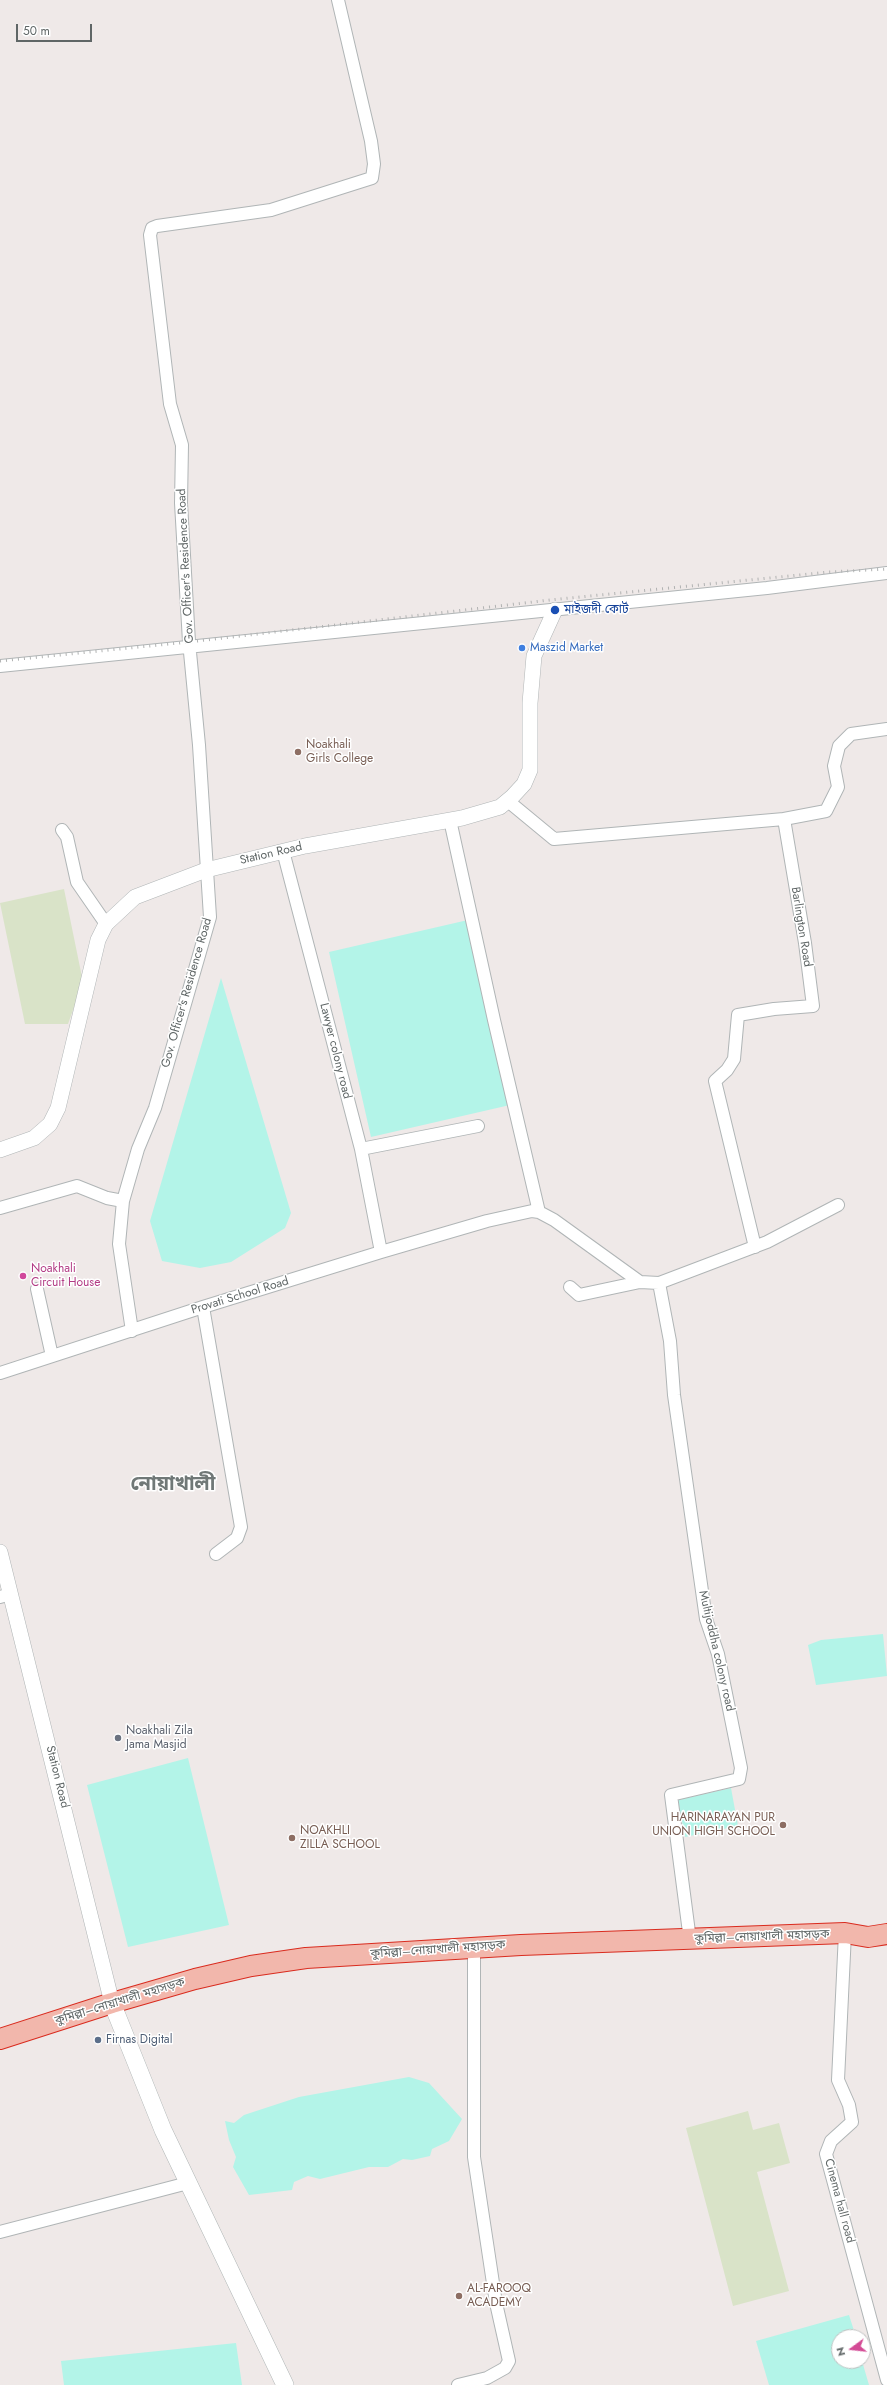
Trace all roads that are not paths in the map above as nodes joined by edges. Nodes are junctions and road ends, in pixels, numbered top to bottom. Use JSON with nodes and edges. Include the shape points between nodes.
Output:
{"nodes":[{"id":1,"x":338,"y":0,"type":"edge"},
{"id":2,"x":887,"y":574,"type":"edge"},
{"id":3,"x":555,"y":610,"type":"junction"},
{"id":4,"x":191,"y":648,"type":"junction"},
{"id":5,"x":0,"y":666,"type":"edge"},
{"id":6,"x":887,"y":729,"type":"edge"},
{"id":7,"x":508,"y":801,"type":"junction"},
{"id":8,"x":784,"y":819,"type":"junction"},
{"id":9,"x":450,"y":820,"type":"junction"},
{"id":10,"x":62,"y":830,"type":"dead end"},
{"id":11,"x":283,"y":851,"type":"junction"},
{"id":12,"x":206,"y":870,"type":"junction"},
{"id":13,"x":106,"y":924,"type":"junction"},
{"id":14,"x":478,"y":1126,"type":"dead end"},
{"id":15,"x":361,"y":1149,"type":"junction"},
{"id":16,"x":0,"y":1150,"type":"edge"},
{"id":17,"x":123,"y":1201,"type":"junction"},
{"id":18,"x":838,"y":1205,"type":"dead end"},
{"id":19,"x":0,"y":1208,"type":"edge"},
{"id":20,"x":539,"y":1212,"type":"junction"},
{"id":21,"x":755,"y":1247,"type":"junction"},
{"id":22,"x":381,"y":1252,"type":"junction"},
{"id":23,"x":640,"y":1282,"type":"junction"},
{"id":24,"x":570,"y":1287,"type":"dead end"},
{"id":25,"x":37,"y":1289,"type":"dead end"},
{"id":26,"x":657,"y":1289,"type":"junction"},
{"id":27,"x":202,"y":1307,"type":"junction"},
{"id":28,"x":132,"y":1331,"type":"junction"},
{"id":29,"x":52,"y":1356,"type":"junction"},
{"id":30,"x":0,"y":1373,"type":"edge"},
{"id":31,"x":0,"y":1552,"type":"edge"},
{"id":32,"x":216,"y":1554,"type":"dead end"},
{"id":33,"x":5,"y":1596,"type":"edge"},
{"id":34,"x":846,"y":1934,"type":"junction"},
{"id":35,"x":887,"y":1934,"type":"edge"},
{"id":36,"x":690,"y":1940,"type":"junction"},
{"id":37,"x":474,"y":1949,"type":"junction"},
{"id":38,"x":112,"y":2003,"type":"junction"},
{"id":39,"x":0,"y":2039,"type":"edge"},
{"id":40,"x":188,"y":2184,"type":"junction"},
{"id":41,"x":0,"y":2232,"type":"edge"},
{"id":42,"x":887,"y":2380,"type":"edge"},
{"id":43,"x":285,"y":2385,"type":"edge"},
{"id":44,"x":458,"y":2385,"type":"edge"}],
"edges":[{"from":1,"to":4,"type":"street","name":"Gov. Officer's Residence Road","via":[[371,140],[374,164],[372,178],[272,210],[158,226],[152,228],[150,234],[170,404],[182,445],[181,503]]},
{"from":2,"to":3,"type":"street"},
{"from":3,"to":4,"type":"street"},
{"from":3,"to":7,"type":"street","name":"Station Road","via":[[534,656],[530,703],[530,770],[524,784]]},
{"from":4,"to":5,"type":"street"},
{"from":4,"to":12,"type":"street","name":"Gov. Officer's Residence Road"},
{"from":6,"to":8,"type":"street","via":[[850,734],[839,746],[834,766],[838,787],[826,811]]},
{"from":7,"to":8,"type":"street","via":[[554,839]]},
{"from":7,"to":9,"type":"street","name":"Station Road","via":[[500,807]]},
{"from":8,"to":21,"type":"street","name":"Barlington Road","via":[[813,1006],[738,1015],[734,1059],[727,1070],[714,1081]]},
{"from":9,"to":11,"type":"street","name":"Station Road"},
{"from":9,"to":20,"type":"street"},
{"from":10,"to":13,"type":"street","via":[[77,882]]},
{"from":11,"to":12,"type":"street","name":"Station Road"},
{"from":11,"to":15,"type":"street","name":"Lawyer colony road"},
{"from":12,"to":13,"type":"street","name":"Station Road","via":[[135,897]]},
{"from":12,"to":17,"type":"street","name":"Gov. Officer's Residence Road","via":[[210,917],[155,1108],[138,1149]]},
{"from":13,"to":16,"type":"street","name":"Station Road","via":[[98,940],[58,1108],[50,1124],[34,1138]]},
{"from":14,"to":15,"type":"street"},
{"from":15,"to":22,"type":"street","name":"Lawyer colony road"},
{"from":17,"to":19,"type":"street","via":[[107,1198],[77,1186]]},
{"from":17,"to":28,"type":"street","name":"Gov. Officer's Residence Road","via":[[119,1244]]},
{"from":18,"to":21,"type":"street"},
{"from":20,"to":22,"type":"street","name":"Provati School Road","via":[[532,1211],[495,1220]]},
{"from":20,"to":23,"type":"street","via":[[594,1247]]},
{"from":21,"to":26,"type":"street"},
{"from":22,"to":27,"type":"street","name":"Provati School Road"},
{"from":23,"to":24,"type":"street","via":[[579,1295]]},
{"from":23,"to":26,"type":"street"},
{"from":25,"to":29,"type":"street"},
{"from":26,"to":36,"type":"street","name":"Multijoddha colony road","via":[[670,1341],[674,1395],[706,1620],[718,1654],[741,1768],[739,1779],[671,1795]]},
{"from":27,"to":28,"type":"street","name":"Provati School Road"},
{"from":27,"to":32,"type":"street","via":[[241,1527],[237,1538]]},
{"from":28,"to":29,"type":"street","name":"Provati School Road"},
{"from":29,"to":30,"type":"street","name":"Provati School Road"},
{"from":31,"to":33,"type":"street","name":"Station Road"},
{"from":33,"to":38,"type":"street","name":"Station Road"},
{"from":34,"to":35,"type":"highway","name":"কুমিল্লা–নোয়াখালী মহাসড়ক","via":[[868,1937]]},
{"from":34,"to":36,"type":"highway","name":"কুমিল্লা–নোয়াখালী মহাসড়ক"},
{"from":34,"to":42,"type":"street","name":"Cinema hall road","via":[[838,2080],[849,2105],[852,2122],[832,2141],[826,2154]]},
{"from":36,"to":37,"type":"highway","name":"কুমিল্লা–নোয়াখালী মহাসড়ক"},
{"from":37,"to":38,"type":"highway","name":"কুমিল্লা–নোয়াখালী মহাসড়ক","via":[[306,1958],[251,1966]]},
{"from":37,"to":44,"type":"street","via":[[474,2157],[496,2303],[509,2361],[505,2368],[487,2378]]},
{"from":38,"to":39,"type":"highway","name":"কুমিল্লা–নোয়াখালী মহাসড়ক"},
{"from":38,"to":40,"type":"main road","via":[[163,2130]]},
{"from":40,"to":41,"type":"street"},
{"from":40,"to":43,"type":"main road"}]}
